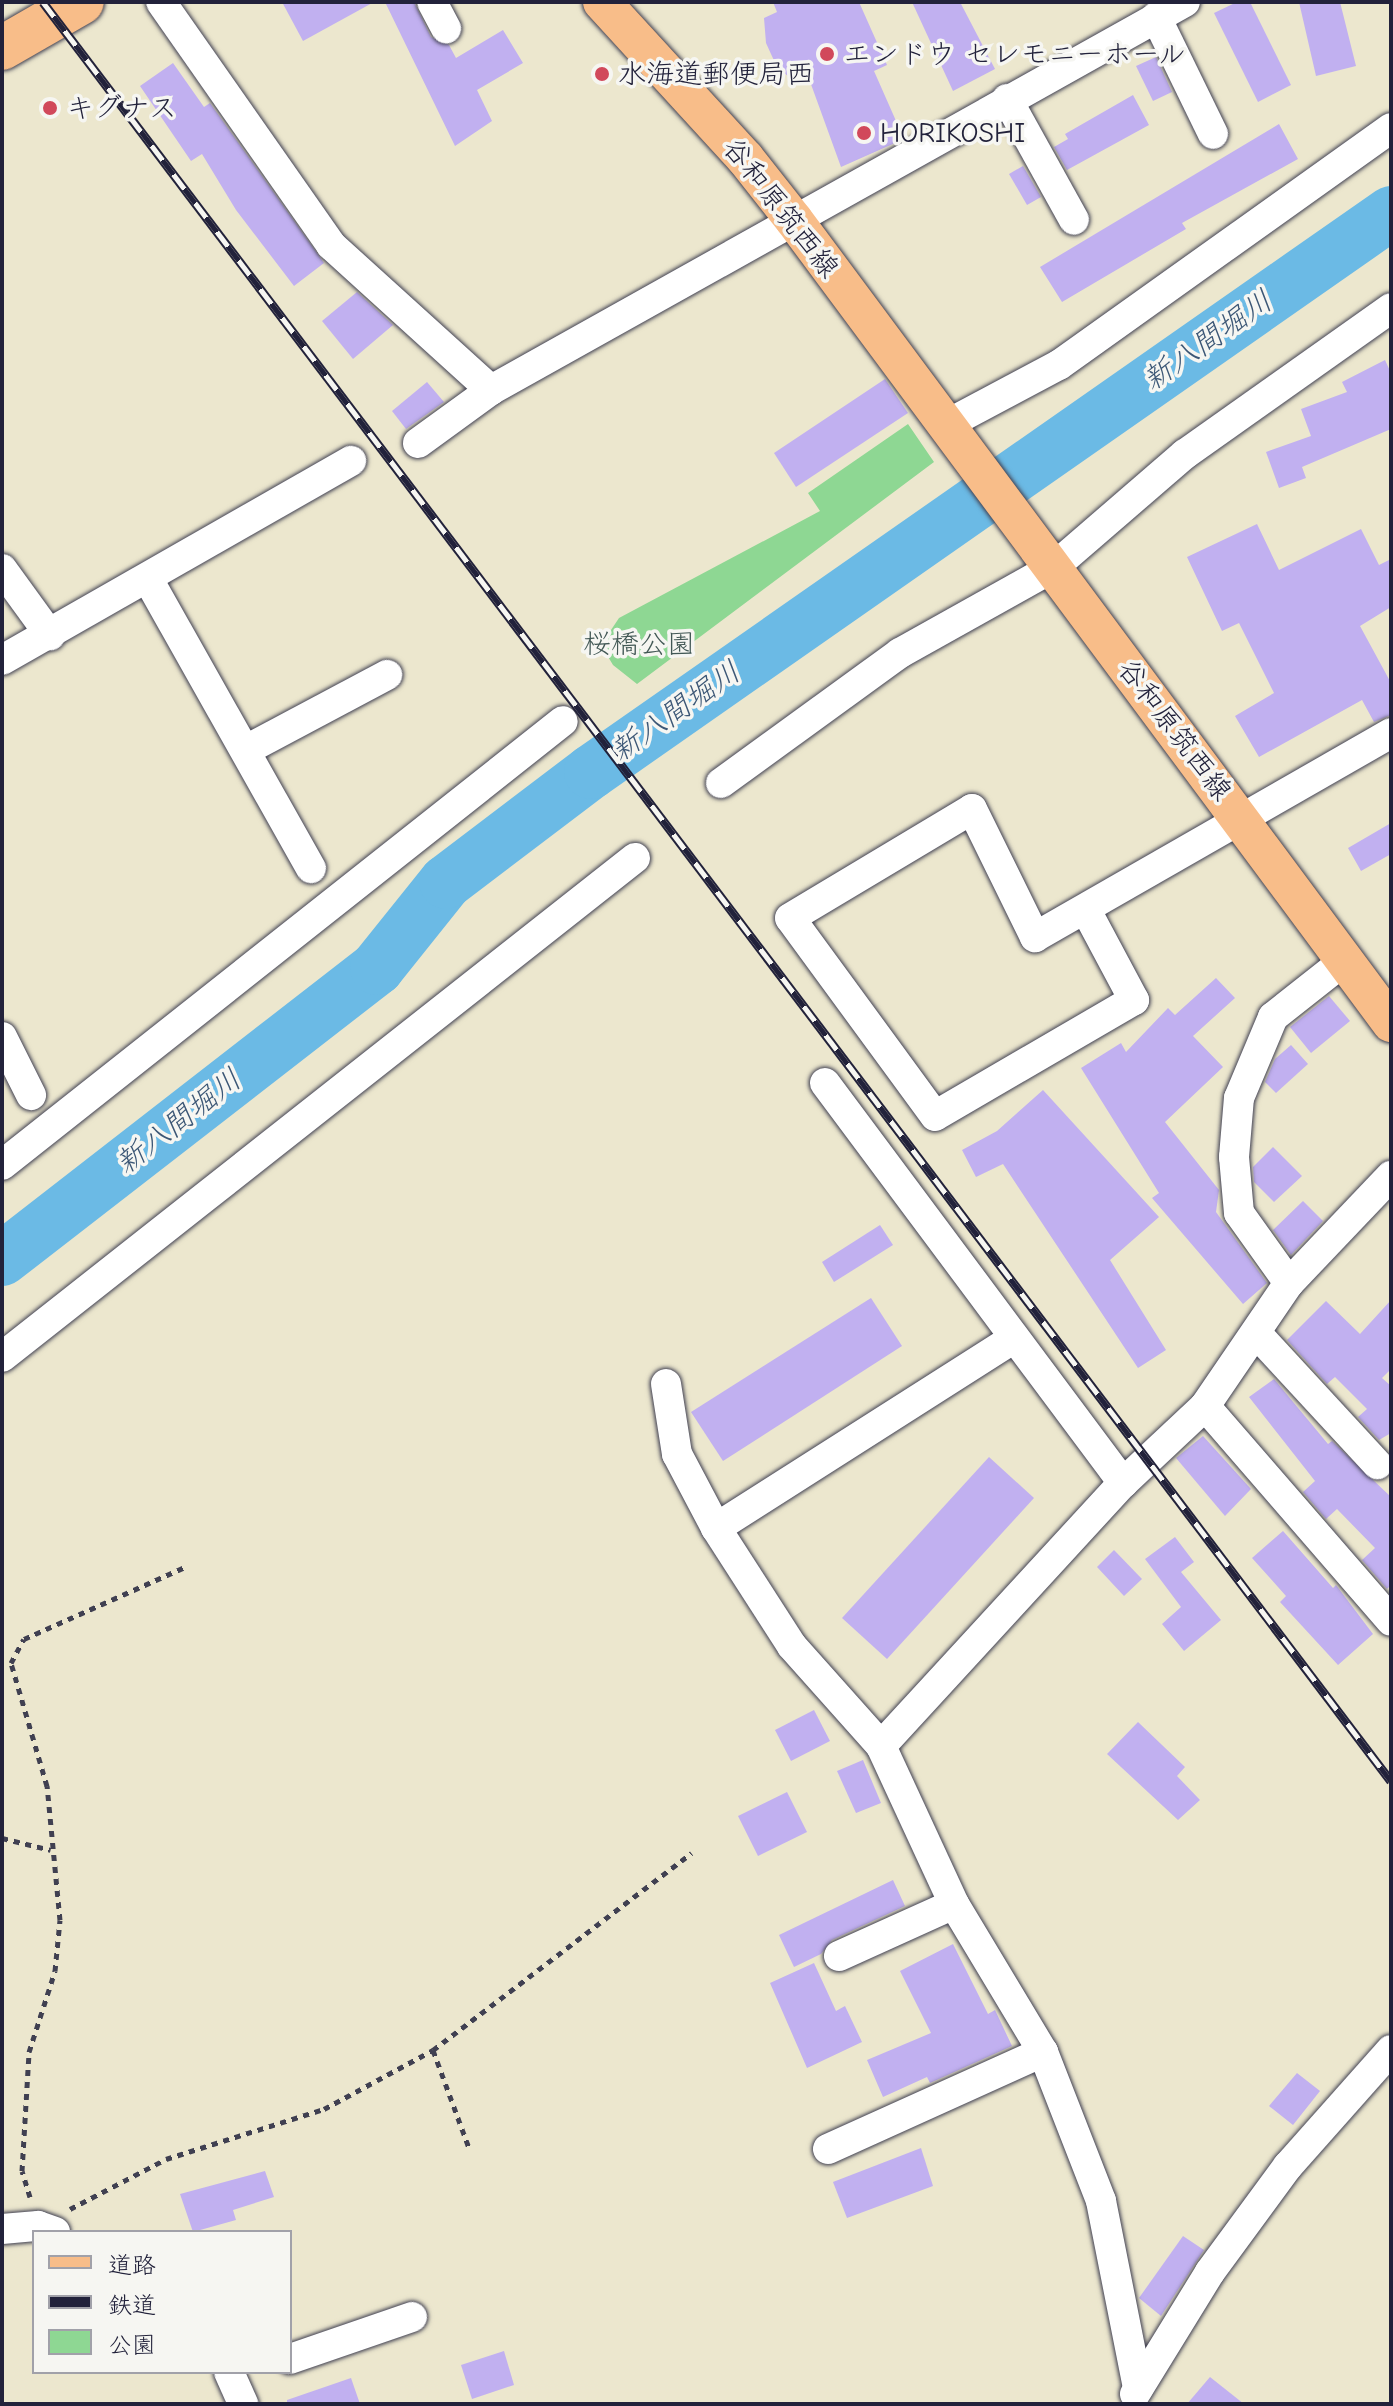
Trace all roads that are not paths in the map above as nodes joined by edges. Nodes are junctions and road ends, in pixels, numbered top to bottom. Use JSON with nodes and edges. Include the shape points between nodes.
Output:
{"nodes":[{"id":1,"x":82,"y":2,"type":"edge"},
{"id":2,"x":161,"y":2,"type":"edge"},
{"id":3,"x":602,"y":2,"type":"edge"},
{"id":4,"x":1185,"y":2,"type":"edge"},
{"id":5,"x":1156,"y":17,"type":"junction"},
{"id":6,"x":2,"y":48,"type":"edge"},
{"id":7,"x":1007,"y":99,"type":"junction"},
{"id":8,"x":1391,"y":128,"type":"edge"},
{"id":9,"x":1213,"y":134,"type":"dead end"},
{"id":10,"x":794,"y":220,"type":"junction"},
{"id":11,"x":1074,"y":220,"type":"dead end"},
{"id":12,"x":1391,"y":308,"type":"edge"},
{"id":13,"x":491,"y":390,"type":"junction"},
{"id":14,"x":952,"y":432,"type":"junction"},
{"id":15,"x":418,"y":443,"type":"dead end"},
{"id":16,"x":351,"y":461,"type":"dead end"},
{"id":17,"x":1050,"y":561,"type":"junction"},
{"id":18,"x":2,"y":569,"type":"edge"},
{"id":19,"x":148,"y":579,"type":"junction"},
{"id":20,"x":50,"y":635,"type":"junction"},
{"id":21,"x":2,"y":660,"type":"edge"},
{"id":22,"x":387,"y":675,"type":"dead end"},
{"id":23,"x":563,"y":721,"type":"dead end"},
{"id":24,"x":1391,"y":733,"type":"edge"},
{"id":25,"x":246,"y":750,"type":"junction"},
{"id":26,"x":721,"y":783,"type":"dead end"},
{"id":27,"x":1243,"y":821,"type":"junction"},
{"id":28,"x":635,"y":858,"type":"dead end"},
{"id":29,"x":311,"y":868,"type":"dead end"},
{"id":30,"x":1087,"y":912,"type":"junction"},
{"id":31,"x":1344,"y":961,"type":"junction"},
{"id":32,"x":1391,"y":1023,"type":"edge"},
{"id":33,"x":2,"y":1037,"type":"edge"},
{"id":34,"x":825,"y":1083,"type":"dead end"},
{"id":35,"x":31,"y":1095,"type":"dead end"},
{"id":36,"x":2,"y":1165,"type":"edge"},
{"id":37,"x":1391,"y":1176,"type":"edge"},
{"id":38,"x":1289,"y":1283,"type":"junction"},
{"id":39,"x":1258,"y":1335,"type":"junction"},
{"id":40,"x":1014,"y":1338,"type":"junction"},
{"id":41,"x":2,"y":1357,"type":"edge"},
{"id":42,"x":666,"y":1384,"type":"dead end"},
{"id":43,"x":1205,"y":1406,"type":"junction"},
{"id":44,"x":1377,"y":1464,"type":"dead end"},
{"id":45,"x":1123,"y":1483,"type":"junction"},
{"id":46,"x":716,"y":1528,"type":"junction"},
{"id":47,"x":1391,"y":1621,"type":"edge"},
{"id":48,"x":881,"y":1746,"type":"junction"},
{"id":49,"x":954,"y":1904,"type":"junction"},
{"id":50,"x":839,"y":1956,"type":"dead end"},
{"id":51,"x":1391,"y":2050,"type":"edge"},
{"id":52,"x":1043,"y":2052,"type":"junction"},
{"id":53,"x":828,"y":2149,"type":"dead end"},
{"id":54,"x":2,"y":2229,"type":"edge"},
{"id":55,"x":46,"y":2229,"type":"edge"},
{"id":56,"x":412,"y":2317,"type":"dead end"},
{"id":57,"x":292,"y":2358,"type":"edge"},
{"id":58,"x":1134,"y":2396,"type":"edge"}],
"edges":[{"from":1,"to":6,"type":"highway"},
{"from":2,"to":13,"type":"street","via":[[331,245]]},
{"from":3,"to":10,"type":"main road","name":"谷和原筑西線","via":[[736,147]]},
{"from":4,"to":5,"type":"street"},
{"from":5,"to":7,"type":"street"},
{"from":5,"to":9,"type":"street"},
{"from":7,"to":10,"type":"street"},
{"from":7,"to":11,"type":"street"},
{"from":8,"to":14,"type":"street","via":[[1059,365]]},
{"from":10,"to":13,"type":"street"},
{"from":10,"to":14,"type":"main road","name":"谷和原筑西線"},
{"from":12,"to":17,"type":"street","via":[[1185,454]]},
{"from":13,"to":15,"type":"street"},
{"from":14,"to":17,"type":"main road","name":"谷和原筑西線"},
{"from":16,"to":19,"type":"street"},
{"from":17,"to":26,"type":"street","via":[[900,653]]},
{"from":17,"to":27,"type":"main road","name":"谷和原筑西線"},
{"from":18,"to":20,"type":"street"},
{"from":19,"to":20,"type":"street"},
{"from":19,"to":25,"type":"street"},
{"from":20,"to":21,"type":"street"},
{"from":22,"to":25,"type":"street"},
{"from":23,"to":36,"type":"street"},
{"from":24,"to":27,"type":"street"},
{"from":25,"to":29,"type":"street"},
{"from":27,"to":30,"type":"street"},
{"from":27,"to":31,"type":"main road","name":"谷和原筑西線"},
{"from":28,"to":41,"type":"street"},
{"from":30,"to":30,"type":"street","via":[[1134,1000],[935,1116],[790,918],[972,809],[1035,937]]},
{"from":31,"to":32,"type":"main road","name":"谷和原筑西線"},
{"from":31,"to":38,"type":"street","via":[[1273,1017],[1239,1098],[1234,1157],[1239,1213]]},
{"from":33,"to":35,"type":"street"},
{"from":34,"to":40,"type":"street"},
{"from":37,"to":38,"type":"street"},
{"from":38,"to":39,"type":"street"},
{"from":39,"to":43,"type":"street"},
{"from":39,"to":44,"type":"street"},
{"from":40,"to":45,"type":"street"},
{"from":40,"to":46,"type":"street"},
{"from":42,"to":46,"type":"street","via":[[677,1454]]},
{"from":43,"to":45,"type":"street"},
{"from":43,"to":47,"type":"street"},
{"from":45,"to":48,"type":"street"},
{"from":46,"to":48,"type":"street","via":[[792,1646]]},
{"from":48,"to":49,"type":"street"},
{"from":49,"to":50,"type":"street"},
{"from":49,"to":52,"type":"street"},
{"from":51,"to":58,"type":"street","via":[[1279,2178],[1210,2272]]},
{"from":52,"to":53,"type":"street"},
{"from":52,"to":58,"type":"street","via":[[1101,2201]]},
{"from":54,"to":55,"type":"street"},
{"from":56,"to":57,"type":"street"}]}
